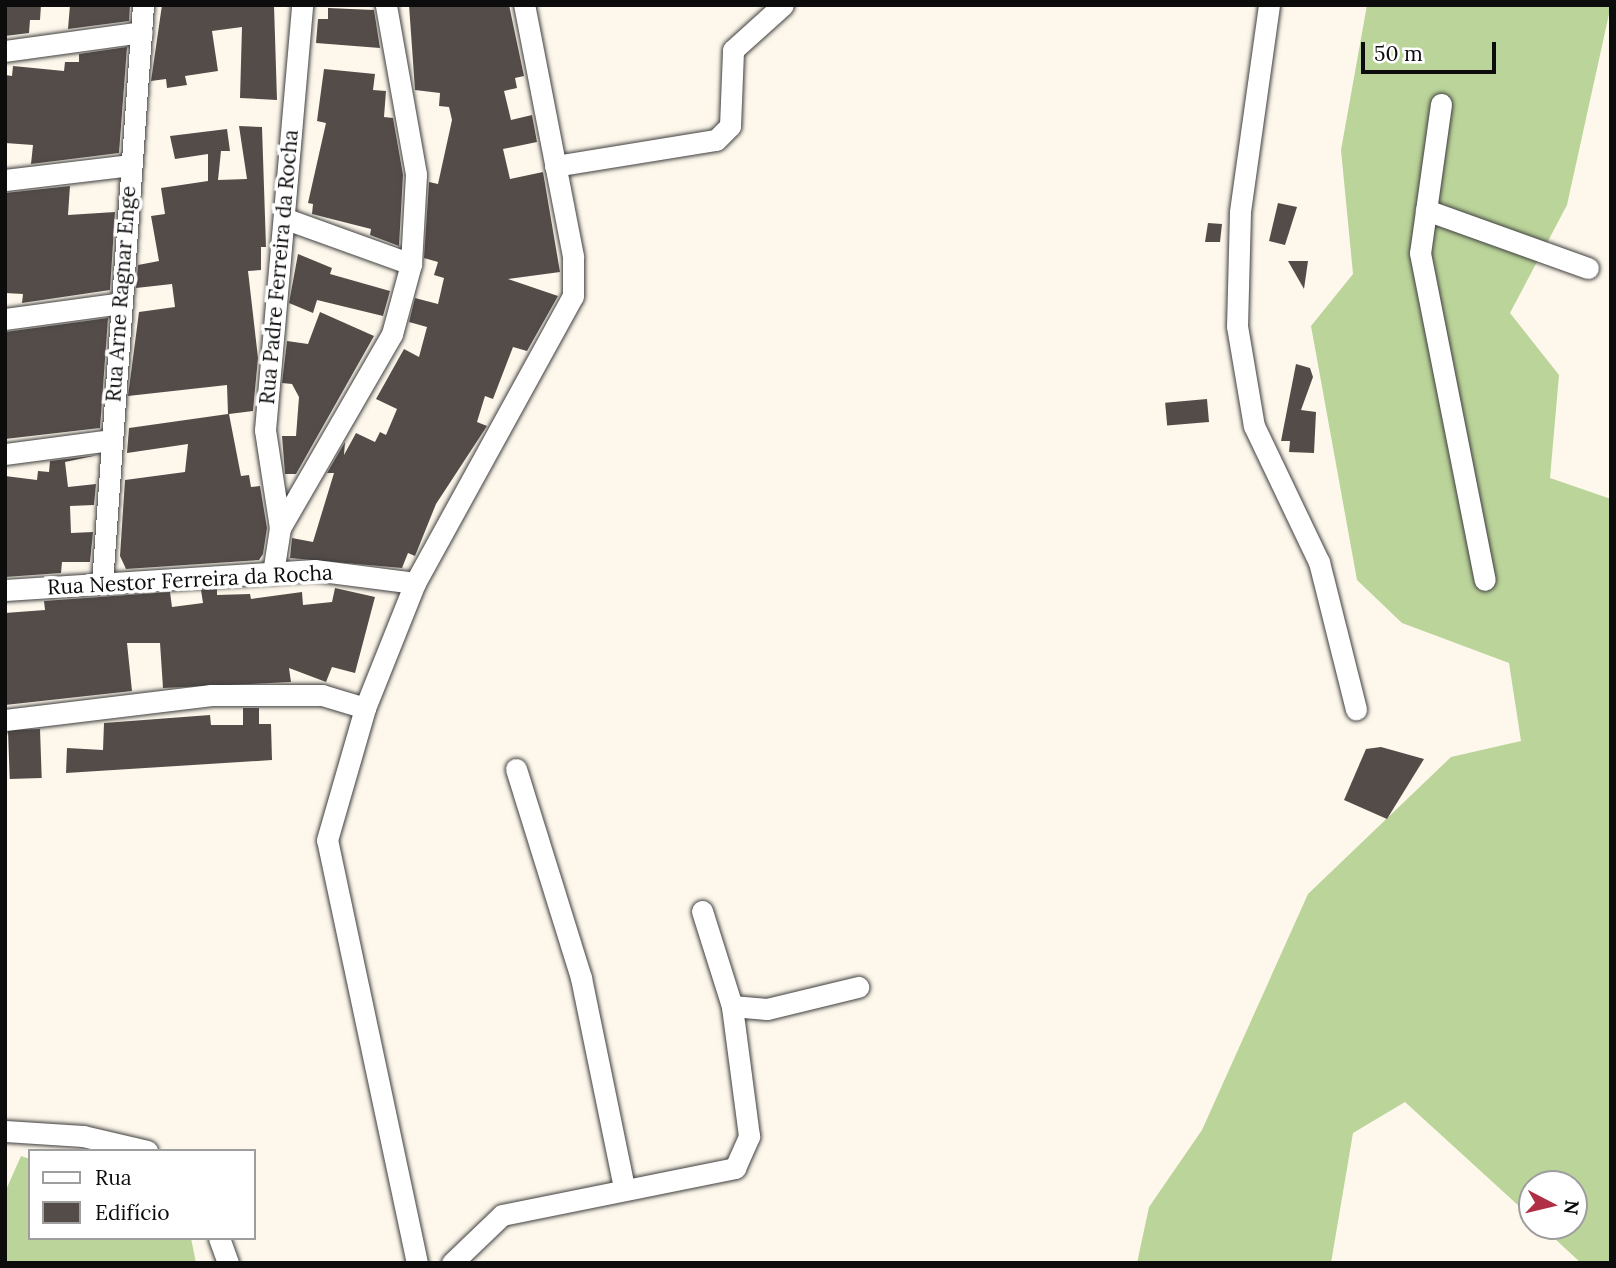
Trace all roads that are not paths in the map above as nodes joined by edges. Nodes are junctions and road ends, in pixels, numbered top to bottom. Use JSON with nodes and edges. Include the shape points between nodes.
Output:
{"nodes":[{"id":1,"x":143,"y":5,"type":"edge"},
{"id":2,"x":302,"y":5,"type":"edge"},
{"id":3,"x":386,"y":5,"type":"edge"},
{"id":4,"x":524,"y":5,"type":"edge"},
{"id":5,"x":783,"y":5,"type":"edge"},
{"id":6,"x":1269,"y":5,"type":"edge"},
{"id":7,"x":142,"y":32,"type":"junction"},
{"id":8,"x":5,"y":51,"type":"edge"},
{"id":9,"x":1441,"y":104,"type":"dead end"},
{"id":10,"x":131,"y":165,"type":"junction"},
{"id":11,"x":555,"y":166,"type":"junction"},
{"id":12,"x":5,"y":180,"type":"edge"},
{"id":13,"x":1426,"y":210,"type":"junction"},
{"id":14,"x":286,"y":219,"type":"junction"},
{"id":15,"x":411,"y":264,"type":"junction"},
{"id":16,"x":1588,"y":268,"type":"dead end"},
{"id":17,"x":122,"y":303,"type":"junction"},
{"id":18,"x":5,"y":319,"type":"edge"},
{"id":19,"x":111,"y":440,"type":"junction"},
{"id":20,"x":5,"y":454,"type":"edge"},
{"id":21,"x":280,"y":528,"type":"junction"},
{"id":22,"x":273,"y":573,"type":"junction"},
{"id":23,"x":1485,"y":580,"type":"dead end"},
{"id":24,"x":415,"y":583,"type":"junction"},
{"id":25,"x":102,"y":584,"type":"junction"},
{"id":26,"x":5,"y":590,"type":"edge"},
{"id":27,"x":365,"y":708,"type":"junction"},
{"id":28,"x":1356,"y":709,"type":"dead end"},
{"id":29,"x":5,"y":720,"type":"edge"},
{"id":30,"x":516,"y":769,"type":"dead end"},
{"id":31,"x":702,"y":911,"type":"dead end"},
{"id":32,"x":858,"y":987,"type":"dead end"},
{"id":33,"x":732,"y":1006,"type":"junction"},
{"id":34,"x":5,"y":1131,"type":"edge"},
{"id":35,"x":136,"y":1149,"type":"edge"},
{"id":36,"x":624,"y":1188,"type":"junction"},
{"id":37,"x":220,"y":1240,"type":"edge"},
{"id":38,"x":228,"y":1263,"type":"edge"},
{"id":39,"x":417,"y":1263,"type":"edge"},
{"id":40,"x":453,"y":1263,"type":"edge"}],
"edges":[{"from":1,"to":7,"type":"street","name":"Rua Arne Ragnar Enge"},
{"from":2,"to":14,"type":"street","name":"Rua Padre Ferreira da Rocha"},
{"from":3,"to":15,"type":"street","name":"Rua Padre Ferreira da Rocha","via":[[416,174]]},
{"from":4,"to":11,"type":"street"},
{"from":5,"to":11,"type":"street","via":[[733,50],[730,126],[716,140]]},
{"from":6,"to":28,"type":"street","via":[[1237,247],[1237,326],[1254,426],[1319,562]]},
{"from":7,"to":8,"type":"street"},
{"from":7,"to":10,"type":"street","name":"Rua Arne Ragnar Enge"},
{"from":9,"to":13,"type":"street"},
{"from":10,"to":12,"type":"street"},
{"from":10,"to":17,"type":"street","name":"Rua Arne Ragnar Enge"},
{"from":11,"to":24,"type":"street","via":[[573,256],[573,296]]},
{"from":13,"to":16,"type":"street"},
{"from":13,"to":23,"type":"street","via":[[1420,253]]},
{"from":14,"to":15,"type":"street"},
{"from":14,"to":21,"type":"street","name":"Rua Padre Ferreira da Rocha","via":[[265,430]]},
{"from":15,"to":21,"type":"street","name":"Rua Padre Ferreira da Rocha","via":[[392,334]]},
{"from":17,"to":18,"type":"street"},
{"from":17,"to":19,"type":"street","name":"Rua Arne Ragnar Enge"},
{"from":19,"to":20,"type":"street"},
{"from":19,"to":25,"type":"street","name":"Rua Arne Ragnar Enge"},
{"from":21,"to":22,"type":"street","name":"Rua Padre Ferreira da Rocha"},
{"from":22,"to":24,"type":"street","name":"Rua Nestor Ferreira da Rocha","via":[[346,572]]},
{"from":22,"to":25,"type":"street","name":"Rua Nestor Ferreira da Rocha"},
{"from":24,"to":27,"type":"street"},
{"from":25,"to":26,"type":"street","name":"Rua Nestor Ferreira da Rocha"},
{"from":27,"to":29,"type":"street","via":[[322,695],[211,695]]},
{"from":27,"to":39,"type":"street","via":[[330,815],[328,864]]},
{"from":30,"to":36,"type":"street","via":[[581,978]]},
{"from":31,"to":33,"type":"street"},
{"from":32,"to":33,"type":"street","via":[[767,1009]]},
{"from":33,"to":36,"type":"street","via":[[749,1136],[735,1168]]},
{"from":34,"to":35,"type":"street","via":[[35,1131]]},
{"from":36,"to":40,"type":"street","via":[[502,1215]]},
{"from":37,"to":38,"type":"street"}]}
